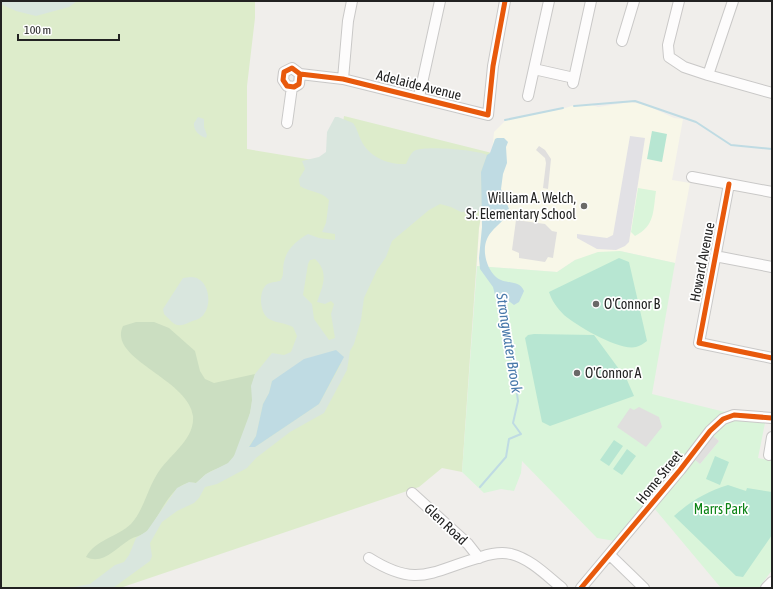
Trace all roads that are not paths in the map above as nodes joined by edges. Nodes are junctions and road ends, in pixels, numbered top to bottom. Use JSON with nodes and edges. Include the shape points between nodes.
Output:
{"nodes":[{"id":1,"x":352,"y":1,"type":"edge"},
{"id":2,"x":440,"y":1,"type":"edge"},
{"id":3,"x":505,"y":1,"type":"edge"},
{"id":4,"x":549,"y":1,"type":"edge"},
{"id":5,"x":591,"y":1,"type":"edge"},
{"id":6,"x":634,"y":1,"type":"edge"},
{"id":7,"x":679,"y":1,"type":"edge"},
{"id":8,"x":733,"y":1,"type":"edge"},
{"id":9,"x":622,"y":41,"type":"dead end"},
{"id":10,"x":534,"y":69,"type":"junction"},
{"id":11,"x":300,"y":74,"type":"junction"},
{"id":12,"x":708,"y":75,"type":"junction"},
{"id":13,"x":343,"y":79,"type":"junction"},
{"id":14,"x":292,"y":87,"type":"junction"},
{"id":15,"x":772,"y":94,"type":"edge"},
{"id":16,"x":528,"y":96,"type":"dead end"},
{"id":17,"x":419,"y":97,"type":"junction"},
{"id":18,"x":287,"y":123,"type":"dead end"},
{"id":19,"x":692,"y":177,"type":"dead end"},
{"id":20,"x":728,"y":184,"type":"junction"},
{"id":21,"x":772,"y":192,"type":"edge"},
{"id":22,"x":715,"y":256,"type":"junction"},
{"id":23,"x":772,"y":267,"type":"edge"},
{"id":24,"x":772,"y":358,"type":"edge"},
{"id":25,"x":772,"y":418,"type":"edge"},
{"id":26,"x":772,"y":437,"type":"edge"},
{"id":27,"x":769,"y":456,"type":"dead end"},
{"id":28,"x":412,"y":493,"type":"dead end"},
{"id":29,"x":610,"y":555,"type":"junction"},
{"id":30,"x":370,"y":558,"type":"dead end"},
{"id":31,"x":479,"y":558,"type":"junction"},
{"id":32,"x":772,"y":582,"type":"edge"},
{"id":33,"x":562,"y":588,"type":"edge"},
{"id":34,"x":581,"y":588,"type":"edge"},
{"id":35,"x":644,"y":588,"type":"edge"},
{"id":36,"x":766,"y":588,"type":"edge"}],
"edges":[{"from":1,"to":13,"type":"street"},
{"from":2,"to":17,"type":"street"},
{"from":3,"to":17,"type":"street","name":"Adelaide Avenue","via":[[493,66],[488,115]]},
{"from":4,"to":10,"type":"street"},
{"from":5,"to":10,"type":"street","via":[[574,80]]},
{"from":6,"to":9,"type":"street"},
{"from":7,"to":12,"type":"street","via":[[669,37],[669,57],[675,62]]},
{"from":8,"to":12,"type":"street"},
{"from":10,"to":16,"type":"street"},
{"from":11,"to":13,"type":"street","name":"Adelaide Avenue"},
{"from":11,"to":14,"type":"street","via":[[299,84]]},
{"from":11,"to":14,"type":"street","via":[[292,68],[284,72],[283,80],[287,86]]},
{"from":12,"to":15,"type":"street"},
{"from":13,"to":17,"type":"street","name":"Adelaide Avenue"},
{"from":14,"to":18,"type":"street"},
{"from":19,"to":20,"type":"street"},
{"from":20,"to":21,"type":"street"},
{"from":20,"to":22,"type":"street","name":"Howard Avenue"},
{"from":22,"to":23,"type":"street"},
{"from":22,"to":24,"type":"street","name":"Howard Avenue","via":[[699,343]]},
{"from":25,"to":29,"type":"street","name":"Home Street","via":[[734,414],[723,419],[710,431]]},
{"from":26,"to":27,"type":"street"},
{"from":28,"to":31,"type":"street","name":"Glen Road","via":[[468,544]]},
{"from":29,"to":34,"type":"street","name":"Home Street"},
{"from":29,"to":35,"type":"street"},
{"from":30,"to":31,"type":"street","via":[[390,574],[411,581],[431,577]]},
{"from":31,"to":33,"type":"street","via":[[500,554],[518,556]]},
{"from":32,"to":36,"type":"street"}]}
